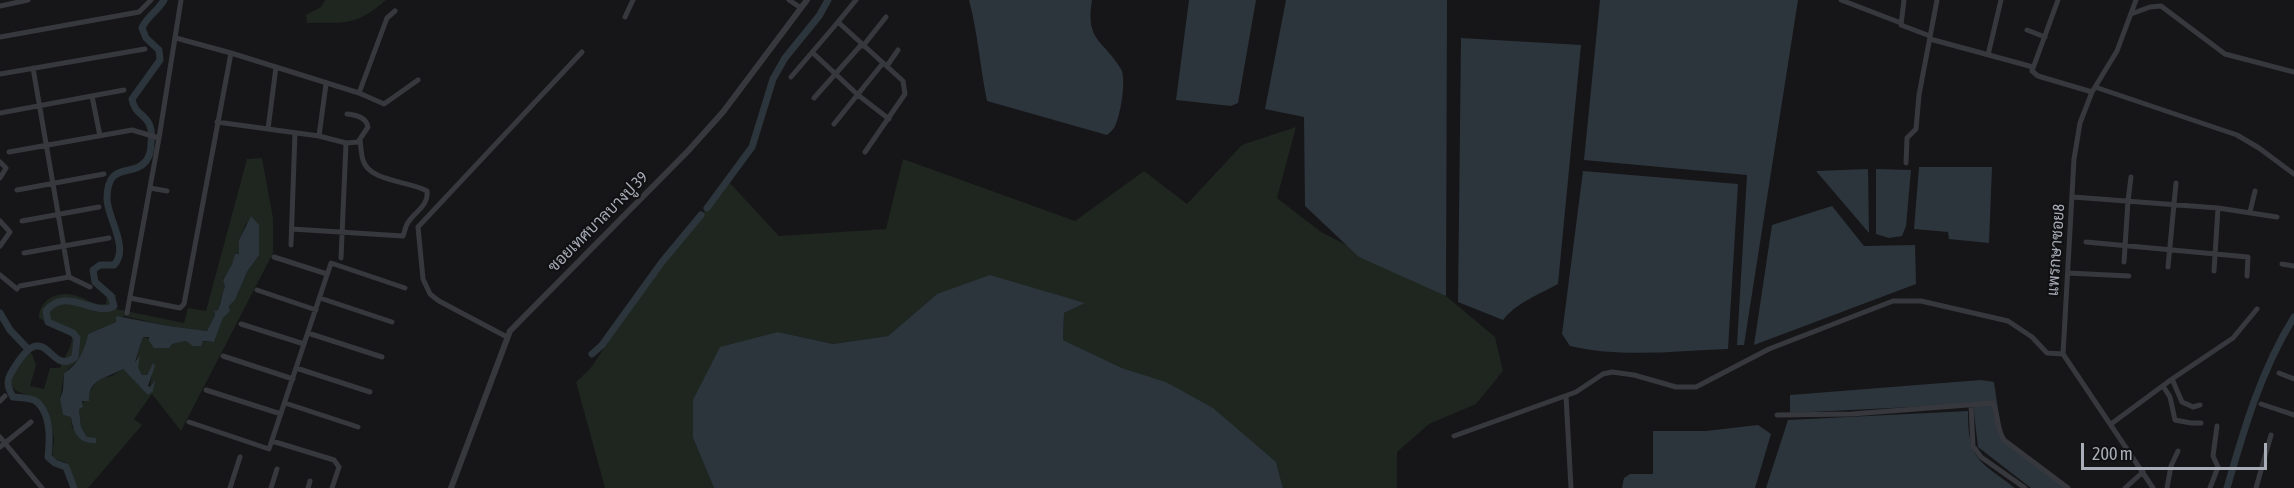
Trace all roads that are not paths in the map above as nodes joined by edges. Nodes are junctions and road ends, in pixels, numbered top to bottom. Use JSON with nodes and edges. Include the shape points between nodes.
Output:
{"nodes":[{"id":1,"x":28,"y":0,"type":"edge"},
{"id":2,"x":151,"y":0,"type":"edge"},
{"id":3,"x":181,"y":0,"type":"edge"},
{"id":4,"x":633,"y":0,"type":"edge"},
{"id":5,"x":789,"y":0,"type":"edge"},
{"id":6,"x":807,"y":0,"type":"edge"},
{"id":7,"x":856,"y":0,"type":"edge"},
{"id":8,"x":1841,"y":0,"type":"edge"},
{"id":9,"x":1904,"y":0,"type":"edge"},
{"id":10,"x":1937,"y":0,"type":"edge"},
{"id":11,"x":2001,"y":0,"type":"edge"},
{"id":12,"x":2058,"y":0,"type":"edge"},
{"id":13,"x":2136,"y":0,"type":"edge"},
{"id":14,"x":0,"y":6,"type":"edge"},
{"id":15,"x":801,"y":8,"type":"junction"},
{"id":16,"x":395,"y":11,"type":"dead end"},
{"id":17,"x":2131,"y":14,"type":"junction"},
{"id":18,"x":625,"y":16,"type":"dead end"},
{"id":19,"x":886,"y":16,"type":"dead end"},
{"id":20,"x":838,"y":22,"type":"junction"},
{"id":21,"x":1901,"y":23,"type":"junction"},
{"id":22,"x":2027,"y":30,"type":"dead end"},
{"id":23,"x":0,"y":37,"type":"edge"},
{"id":24,"x":1930,"y":37,"type":"junction"},
{"id":25,"x":2044,"y":37,"type":"junction"},
{"id":26,"x":176,"y":38,"type":"junction"},
{"id":27,"x":862,"y":45,"type":"junction"},
{"id":28,"x":145,"y":49,"type":"dead end"},
{"id":29,"x":898,"y":50,"type":"dead end"},
{"id":30,"x":231,"y":52,"type":"junction"},
{"id":31,"x":582,"y":52,"type":"dead end"},
{"id":32,"x":813,"y":53,"type":"junction"},
{"id":33,"x":1988,"y":56,"type":"junction"},
{"id":34,"x":885,"y":65,"type":"junction"},
{"id":35,"x":276,"y":67,"type":"junction"},
{"id":36,"x":2032,"y":67,"type":"junction"},
{"id":37,"x":33,"y":68,"type":"junction"},
{"id":38,"x":2294,"y":72,"type":"edge"},
{"id":39,"x":0,"y":74,"type":"edge"},
{"id":40,"x":836,"y":74,"type":"junction"},
{"id":41,"x":791,"y":77,"type":"dead end"},
{"id":42,"x":418,"y":80,"type":"dead end"},
{"id":43,"x":326,"y":84,"type":"junction"},
{"id":44,"x":2094,"y":89,"type":"junction"},
{"id":45,"x":124,"y":90,"type":"dead end"},
{"id":46,"x":359,"y":93,"type":"junction"},
{"id":47,"x":858,"y":95,"type":"junction"},
{"id":48,"x":92,"y":96,"type":"junction"},
{"id":49,"x":814,"y":98,"type":"dead end"},
{"id":50,"x":40,"y":106,"type":"junction"},
{"id":51,"x":0,"y":113,"type":"edge"},
{"id":52,"x":347,"y":114,"type":"dead end"},
{"id":53,"x":889,"y":119,"type":"junction"},
{"id":54,"x":216,"y":122,"type":"junction"},
{"id":55,"x":834,"y":124,"type":"dead end"},
{"id":56,"x":268,"y":129,"type":"junction"},
{"id":57,"x":295,"y":133,"type":"junction"},
{"id":58,"x":100,"y":136,"type":"junction"},
{"id":59,"x":319,"y":136,"type":"junction"},
{"id":60,"x":158,"y":137,"type":"junction"},
{"id":61,"x":360,"y":140,"type":"junction"},
{"id":62,"x":346,"y":143,"type":"junction"},
{"id":63,"x":47,"y":145,"type":"junction"},
{"id":64,"x":9,"y":152,"type":"dead end"},
{"id":65,"x":865,"y":152,"type":"dead end"},
{"id":66,"x":0,"y":162,"type":"edge"},
{"id":67,"x":1906,"y":162,"type":"dead end"},
{"id":68,"x":104,"y":174,"type":"dead end"},
{"id":69,"x":2294,"y":174,"type":"edge"},
{"id":70,"x":0,"y":177,"type":"edge"},
{"id":71,"x":2132,"y":177,"type":"dead end"},
{"id":72,"x":2176,"y":183,"type":"dead end"},
{"id":73,"x":54,"y":184,"type":"junction"},
{"id":74,"x":150,"y":188,"type":"junction"},
{"id":75,"x":17,"y":190,"type":"dead end"},
{"id":76,"x":167,"y":191,"type":"dead end"},
{"id":77,"x":2254,"y":191,"type":"dead end"},
{"id":78,"x":2073,"y":197,"type":"junction"},
{"id":79,"x":2128,"y":201,"type":"junction"},
{"id":80,"x":2174,"y":205,"type":"junction"},
{"id":81,"x":99,"y":207,"type":"dead end"},
{"id":82,"x":2218,"y":208,"type":"junction"},
{"id":83,"x":2250,"y":212,"type":"junction"},
{"id":84,"x":59,"y":214,"type":"junction"},
{"id":85,"x":2277,"y":217,"type":"dead end"},
{"id":86,"x":0,"y":221,"type":"edge"},
{"id":87,"x":22,"y":221,"type":"dead end"},
{"id":88,"x":292,"y":229,"type":"junction"},
{"id":89,"x":342,"y":233,"type":"junction"},
{"id":90,"x":109,"y":238,"type":"dead end"},
{"id":91,"x":2086,"y":242,"type":"dead end"},
{"id":92,"x":291,"y":245,"type":"dead end"},
{"id":93,"x":0,"y":246,"type":"edge"},
{"id":94,"x":65,"y":246,"type":"junction"},
{"id":95,"x":2125,"y":247,"type":"junction"},
{"id":96,"x":2170,"y":250,"type":"junction"},
{"id":97,"x":24,"y":253,"type":"dead end"},
{"id":98,"x":2215,"y":253,"type":"junction"},
{"id":99,"x":274,"y":257,"type":"dead end"},
{"id":100,"x":341,"y":258,"type":"dead end"},
{"id":101,"x":2124,"y":262,"type":"dead end"},
{"id":102,"x":2282,"y":264,"type":"dead end"},
{"id":103,"x":2294,"y":266,"type":"edge"},
{"id":104,"x":2168,"y":267,"type":"dead end"},
{"id":105,"x":2214,"y":271,"type":"dead end"},
{"id":106,"x":2068,"y":273,"type":"junction"},
{"id":107,"x":327,"y":274,"type":"junction"},
{"id":108,"x":0,"y":275,"type":"edge"},
{"id":109,"x":2129,"y":276,"type":"dead end"},
{"id":110,"x":2247,"y":276,"type":"dead end"},
{"id":111,"x":69,"y":277,"type":"junction"},
{"id":112,"x":90,"y":287,"type":"dead end"},
{"id":113,"x":405,"y":288,"type":"dead end"},
{"id":114,"x":257,"y":290,"type":"dead end"},
{"id":115,"x":130,"y":298,"type":"junction"},
{"id":116,"x":320,"y":298,"type":"junction"},
{"id":117,"x":2257,"y":309,"type":"dead end"},
{"id":118,"x":316,"y":310,"type":"junction"},
{"id":119,"x":127,"y":312,"type":"dead end"},
{"id":120,"x":392,"y":322,"type":"dead end"},
{"id":121,"x":241,"y":324,"type":"dead end"},
{"id":122,"x":308,"y":333,"type":"junction"},
{"id":123,"x":507,"y":337,"type":"junction"},
{"id":124,"x":304,"y":344,"type":"junction"},
{"id":125,"x":2062,"y":354,"type":"junction"},
{"id":126,"x":223,"y":356,"type":"dead end"},
{"id":127,"x":382,"y":357,"type":"dead end"},
{"id":128,"x":296,"y":368,"type":"junction"},
{"id":129,"x":2279,"y":373,"type":"dead end"},
{"id":130,"x":293,"y":379,"type":"junction"},
{"id":131,"x":2172,"y":379,"type":"junction"},
{"id":132,"x":2294,"y":379,"type":"edge"},
{"id":133,"x":2163,"y":386,"type":"junction"},
{"id":134,"x":206,"y":390,"type":"dead end"},
{"id":135,"x":370,"y":392,"type":"dead end"},
{"id":136,"x":5,"y":396,"type":"dead end"},
{"id":137,"x":1566,"y":396,"type":"junction"},
{"id":138,"x":0,"y":401,"type":"edge"},
{"id":139,"x":285,"y":403,"type":"junction"},
{"id":140,"x":2261,"y":404,"type":"dead end"},
{"id":141,"x":1971,"y":405,"type":"junction"},
{"id":142,"x":2200,"y":405,"type":"dead end"},
{"id":143,"x":281,"y":414,"type":"junction"},
{"id":144,"x":2294,"y":415,"type":"edge"},
{"id":145,"x":1777,"y":416,"type":"dead end"},
{"id":146,"x":31,"y":422,"type":"dead end"},
{"id":147,"x":189,"y":422,"type":"dead end"},
{"id":148,"x":2201,"y":423,"type":"dead end"},
{"id":149,"x":2111,"y":424,"type":"junction"},
{"id":150,"x":2217,"y":426,"type":"dead end"},
{"id":151,"x":358,"y":427,"type":"dead end"},
{"id":152,"x":2271,"y":435,"type":"dead end"},
{"id":153,"x":1454,"y":436,"type":"dead end"},
{"id":154,"x":0,"y":437,"type":"edge"},
{"id":155,"x":272,"y":441,"type":"junction"},
{"id":156,"x":2,"y":445,"type":"edge"},
{"id":157,"x":2178,"y":451,"type":"dead end"},
{"id":158,"x":240,"y":457,"type":"dead end"},
{"id":159,"x":277,"y":470,"type":"dead end"},
{"id":160,"x":2143,"y":472,"type":"junction"},
{"id":161,"x":310,"y":481,"type":"dead end"},
{"id":162,"x":42,"y":488,"type":"edge"},
{"id":163,"x":230,"y":488,"type":"edge"},
{"id":164,"x":271,"y":488,"type":"edge"},
{"id":165,"x":308,"y":488,"type":"edge"},
{"id":166,"x":332,"y":488,"type":"edge"},
{"id":167,"x":451,"y":488,"type":"edge"},
{"id":168,"x":1571,"y":488,"type":"edge"},
{"id":169,"x":2025,"y":488,"type":"edge"},
{"id":170,"x":2068,"y":488,"type":"edge"},
{"id":171,"x":2125,"y":488,"type":"edge"},
{"id":172,"x":2153,"y":488,"type":"edge"},
{"id":173,"x":2167,"y":488,"type":"edge"},
{"id":174,"x":2210,"y":488,"type":"edge"},
{"id":175,"x":2256,"y":488,"type":"edge"}],
"edges":[{"from":1,"to":14,"type":"street"},
{"from":2,"to":23,"type":"street","via":[[139,12]]},
{"from":3,"to":26,"type":"street"},
{"from":4,"to":18,"type":"street"},
{"from":5,"to":15,"type":"street"},
{"from":6,"to":15,"type":"street","name":"ซอยเทศบาลบางปู 39"},
{"from":7,"to":20,"type":"street"},
{"from":8,"to":21,"type":"street"},
{"from":9,"to":21,"type":"street"},
{"from":10,"to":24,"type":"street"},
{"from":11,"to":33,"type":"street"},
{"from":12,"to":25,"type":"street"},
{"from":13,"to":17,"type":"street","name":"แพรกษาซอย8"},
{"from":15,"to":123,"type":"street","name":"ซอยเทศบาลบางปู 39","via":[[715,121]]},
{"from":16,"to":46,"type":"street","via":[[387,18]]},
{"from":17,"to":38,"type":"street","via":[[2161,6],[2225,54]]},
{"from":17,"to":44,"type":"street","name":"แพรกษาซอย8","via":[[2117,51]]},
{"from":19,"to":27,"type":"street"},
{"from":20,"to":27,"type":"street"},
{"from":20,"to":32,"type":"street"},
{"from":21,"to":24,"type":"street"},
{"from":22,"to":25,"type":"street"},
{"from":24,"to":33,"type":"street"},
{"from":24,"to":67,"type":"street","via":[[1916,129],[1907,138]]},
{"from":25,"to":36,"type":"street"},
{"from":26,"to":30,"type":"street"},
{"from":26,"to":60,"type":"street"},
{"from":27,"to":34,"type":"street"},
{"from":27,"to":40,"type":"street"},
{"from":28,"to":37,"type":"street"},
{"from":29,"to":34,"type":"street"},
{"from":30,"to":35,"type":"street"},
{"from":30,"to":54,"type":"street"},
{"from":31,"to":123,"type":"street","via":[[418,227],[423,279],[430,294]]},
{"from":32,"to":40,"type":"street"},
{"from":32,"to":41,"type":"street"},
{"from":33,"to":36,"type":"street"},
{"from":34,"to":47,"type":"street"},
{"from":34,"to":53,"type":"street","via":[[903,81],[905,88]]},
{"from":35,"to":43,"type":"street"},
{"from":35,"to":56,"type":"street"},
{"from":36,"to":44,"type":"street","via":[[2038,76]]},
{"from":37,"to":39,"type":"street"},
{"from":37,"to":50,"type":"street"},
{"from":40,"to":47,"type":"street"},
{"from":40,"to":49,"type":"street"},
{"from":42,"to":46,"type":"street","via":[[385,104]]},
{"from":43,"to":46,"type":"street"},
{"from":43,"to":59,"type":"street"},
{"from":44,"to":69,"type":"street","via":[[2237,135]]},
{"from":44,"to":78,"type":"street","name":"แพรกษาซอย8","via":[[2079,132]]},
{"from":45,"to":48,"type":"street"},
{"from":47,"to":53,"type":"street"},
{"from":47,"to":55,"type":"street"},
{"from":48,"to":50,"type":"street"},
{"from":48,"to":58,"type":"street"},
{"from":50,"to":51,"type":"street"},
{"from":50,"to":63,"type":"street"},
{"from":52,"to":61,"type":"street","via":[[359,116],[367,123]]},
{"from":53,"to":65,"type":"street"},
{"from":54,"to":56,"type":"street"},
{"from":54,"to":115,"type":"street","via":[[182,307]]},
{"from":56,"to":57,"type":"street"},
{"from":57,"to":59,"type":"street"},
{"from":57,"to":88,"type":"street"},
{"from":58,"to":60,"type":"street","via":[[132,130]]},
{"from":58,"to":63,"type":"street"},
{"from":59,"to":62,"type":"street"},
{"from":60,"to":74,"type":"street"},
{"from":61,"to":62,"type":"street"},
{"from":61,"to":89,"type":"street","via":[[363,161],[369,168],[384,178],[426,189],[428,196],[410,218],[402,237]]},
{"from":62,"to":89,"type":"street"},
{"from":63,"to":64,"type":"street"},
{"from":63,"to":73,"type":"street"},
{"from":66,"to":70,"type":"street","via":[[6,168]]},
{"from":68,"to":73,"type":"street"},
{"from":71,"to":79,"type":"street"},
{"from":72,"to":80,"type":"street"},
{"from":73,"to":75,"type":"street"},
{"from":73,"to":84,"type":"street"},
{"from":74,"to":76,"type":"street"},
{"from":74,"to":115,"type":"street"},
{"from":77,"to":83,"type":"street"},
{"from":78,"to":79,"type":"street"},
{"from":78,"to":106,"type":"street","name":"แพรกษาซอย8"},
{"from":79,"to":80,"type":"street"},
{"from":79,"to":95,"type":"street"},
{"from":80,"to":82,"type":"street"},
{"from":80,"to":96,"type":"street"},
{"from":81,"to":84,"type":"street"},
{"from":82,"to":83,"type":"street"},
{"from":82,"to":98,"type":"street"},
{"from":83,"to":85,"type":"street"},
{"from":84,"to":87,"type":"street"},
{"from":84,"to":94,"type":"street"},
{"from":86,"to":93,"type":"street","via":[[10,232]]},
{"from":88,"to":89,"type":"street"},
{"from":88,"to":92,"type":"street"},
{"from":89,"to":100,"type":"street"},
{"from":90,"to":94,"type":"street"},
{"from":91,"to":95,"type":"street"},
{"from":94,"to":97,"type":"street"},
{"from":94,"to":111,"type":"street"},
{"from":95,"to":96,"type":"street"},
{"from":95,"to":101,"type":"street"},
{"from":96,"to":98,"type":"street"},
{"from":96,"to":104,"type":"street"},
{"from":98,"to":105,"type":"street"},
{"from":98,"to":110,"type":"street","via":[[2248,257]]},
{"from":99,"to":107,"type":"street"},
{"from":102,"to":103,"type":"street"},
{"from":106,"to":109,"type":"street"},
{"from":106,"to":125,"type":"street","name":"แพรกษาซอย8"},
{"from":107,"to":113,"type":"street","via":[[331,263]]},
{"from":107,"to":116,"type":"street"},
{"from":108,"to":111,"type":"street","via":[[19,287]]},
{"from":111,"to":112,"type":"street"},
{"from":114,"to":118,"type":"street"},
{"from":115,"to":119,"type":"street"},
{"from":116,"to":118,"type":"street"},
{"from":116,"to":120,"type":"street"},
{"from":117,"to":131,"type":"street","via":[[2233,338]]},
{"from":118,"to":122,"type":"street"},
{"from":121,"to":124,"type":"street"},
{"from":122,"to":124,"type":"street"},
{"from":122,"to":127,"type":"street"},
{"from":123,"to":167,"type":"street","name":"ซอยเทศบาลบางปู 39"},
{"from":124,"to":128,"type":"street"},
{"from":125,"to":137,"type":"street","via":[[2047,353],[2008,321],[1921,301],[1893,301],[1786,341],[1696,387],[1676,387],[1612,372]]},
{"from":125,"to":149,"type":"street"},
{"from":126,"to":130,"type":"street"},
{"from":128,"to":130,"type":"street"},
{"from":128,"to":135,"type":"street"},
{"from":129,"to":132,"type":"street"},
{"from":130,"to":139,"type":"street"},
{"from":131,"to":133,"type":"street"},
{"from":131,"to":142,"type":"street","via":[[2185,405]]},
{"from":133,"to":148,"type":"street","via":[[2175,420]]},
{"from":133,"to":149,"type":"street"},
{"from":134,"to":143,"type":"street"},
{"from":136,"to":138,"type":"street"},
{"from":137,"to":153,"type":"street"},
{"from":137,"to":168,"type":"street"},
{"from":139,"to":143,"type":"street"},
{"from":139,"to":151,"type":"street"},
{"from":140,"to":144,"type":"street"},
{"from":141,"to":145,"type":"street"},
{"from":141,"to":169,"type":"street","via":[[1973,446]]},
{"from":141,"to":170,"type":"street","via":[[1994,403],[2004,440]]},
{"from":143,"to":155,"type":"street"},
{"from":146,"to":156,"type":"street"},
{"from":147,"to":155,"type":"street","via":[[269,449]]},
{"from":149,"to":160,"type":"street"},
{"from":150,"to":174,"type":"street","via":[[2213,456],[2218,467]]},
{"from":152,"to":175,"type":"street"},
{"from":154,"to":156,"type":"street"},
{"from":155,"to":166,"type":"street","via":[[334,460],[339,468]]},
{"from":156,"to":162,"type":"street"},
{"from":157,"to":173,"type":"street"},
{"from":158,"to":163,"type":"street"},
{"from":159,"to":164,"type":"street"},
{"from":160,"to":171,"type":"street"},
{"from":160,"to":172,"type":"street"},
{"from":161,"to":165,"type":"street"}]}
